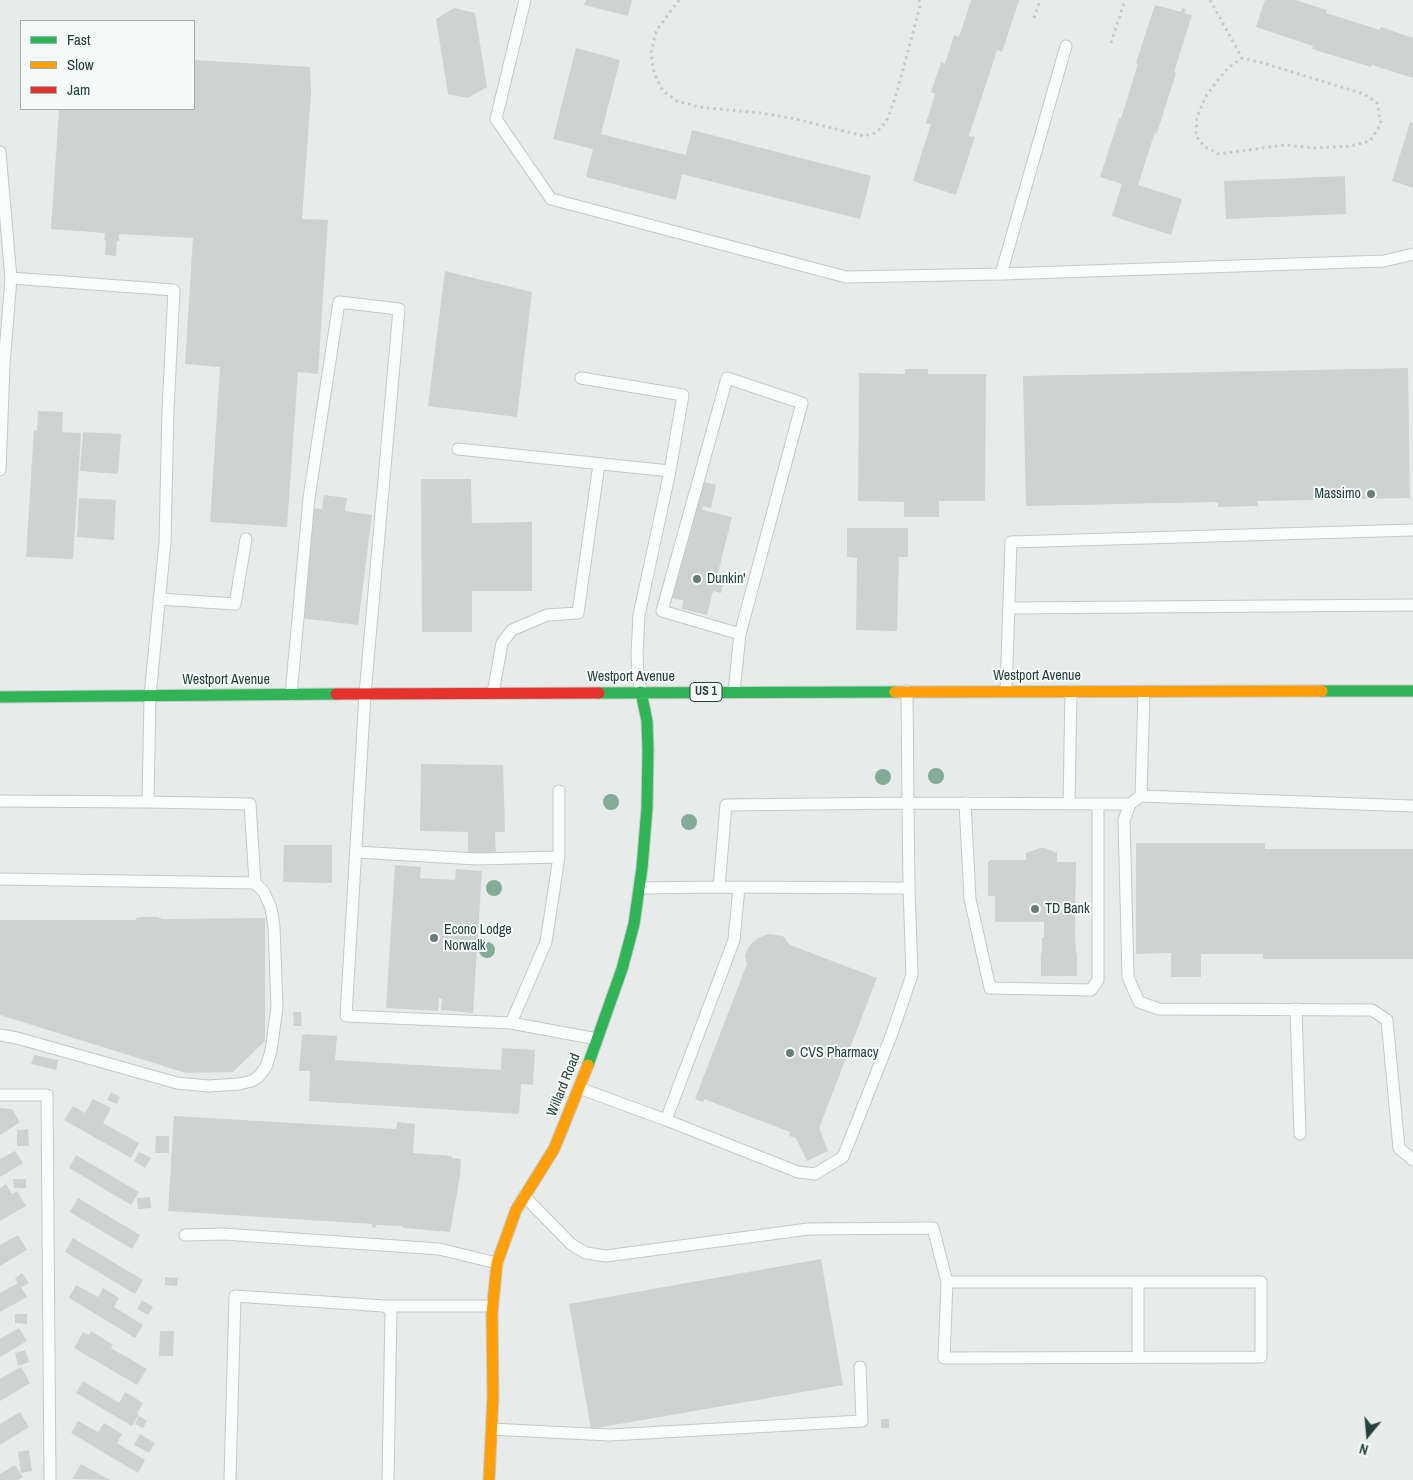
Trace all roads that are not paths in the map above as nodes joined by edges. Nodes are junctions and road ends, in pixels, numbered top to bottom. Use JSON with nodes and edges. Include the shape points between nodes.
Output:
{"nodes":[{"id":1,"x":525,"y":0,"type":"edge"},
{"id":2,"x":1066,"y":46,"type":"dead end"},
{"id":3,"x":0,"y":152,"type":"edge"},
{"id":4,"x":1413,"y":254,"type":"edge"},
{"id":5,"x":1001,"y":274,"type":"junction"},
{"id":6,"x":11,"y":278,"type":"junction"},
{"id":7,"x":3,"y":345,"type":"edge"},
{"id":8,"x":581,"y":378,"type":"dead end"},
{"id":9,"x":458,"y":449,"type":"dead end"},
{"id":10,"x":599,"y":464,"type":"junction"},
{"id":11,"x":0,"y":470,"type":"edge"},
{"id":12,"x":670,"y":471,"type":"junction"},
{"id":13,"x":1413,"y":530,"type":"edge"},
{"id":14,"x":246,"y":539,"type":"dead end"},
{"id":15,"x":159,"y":599,"type":"junction"},
{"id":16,"x":1413,"y":605,"type":"edge"},
{"id":17,"x":1009,"y":608,"type":"junction"},
{"id":18,"x":740,"y":634,"type":"junction"},
{"id":19,"x":907,"y":691,"type":"junction"},
{"id":20,"x":1006,"y":691,"type":"junction"},
{"id":21,"x":1071,"y":691,"type":"junction"},
{"id":22,"x":1144,"y":691,"type":"junction"},
{"id":23,"x":1413,"y":691,"type":"edge"},
{"id":24,"x":642,"y":692,"type":"junction"},
{"id":25,"x":734,"y":692,"type":"junction"},
{"id":26,"x":493,"y":693,"type":"junction"},
{"id":27,"x":365,"y":694,"type":"junction"},
{"id":28,"x":291,"y":695,"type":"junction"},
{"id":29,"x":150,"y":696,"type":"junction"},
{"id":30,"x":0,"y":698,"type":"edge"},
{"id":31,"x":559,"y":791,"type":"dead end"},
{"id":32,"x":1141,"y":796,"type":"junction"},
{"id":33,"x":0,"y":801,"type":"edge"},
{"id":34,"x":148,"y":802,"type":"junction"},
{"id":35,"x":908,"y":803,"type":"junction"},
{"id":36,"x":965,"y":803,"type":"junction"},
{"id":37,"x":1069,"y":804,"type":"junction"},
{"id":38,"x":1098,"y":804,"type":"junction"},
{"id":39,"x":1130,"y":804,"type":"junction"},
{"id":40,"x":1413,"y":806,"type":"edge"},
{"id":41,"x":356,"y":852,"type":"junction"},
{"id":42,"x":559,"y":857,"type":"junction"},
{"id":43,"x":0,"y":879,"type":"edge"},
{"id":44,"x":255,"y":883,"type":"junction"},
{"id":45,"x":719,"y":887,"type":"junction"},
{"id":46,"x":738,"y":887,"type":"junction"},
{"id":47,"x":639,"y":888,"type":"junction"},
{"id":48,"x":909,"y":888,"type":"junction"},
{"id":49,"x":1296,"y":1009,"type":"junction"},
{"id":50,"x":511,"y":1023,"type":"junction"},
{"id":51,"x":0,"y":1035,"type":"edge"},
{"id":52,"x":598,"y":1039,"type":"junction"},
{"id":53,"x":579,"y":1088,"type":"junction"},
{"id":54,"x":0,"y":1095,"type":"edge"},
{"id":55,"x":666,"y":1120,"type":"junction"},
{"id":56,"x":1300,"y":1134,"type":"dead end"},
{"id":57,"x":1413,"y":1160,"type":"edge"},
{"id":58,"x":524,"y":1196,"type":"junction"},
{"id":59,"x":185,"y":1235,"type":"dead end"},
{"id":60,"x":497,"y":1264,"type":"junction"},
{"id":61,"x":947,"y":1282,"type":"junction"},
{"id":62,"x":1138,"y":1283,"type":"junction"},
{"id":63,"x":384,"y":1306,"type":"junction"},
{"id":64,"x":493,"y":1306,"type":"junction"},
{"id":65,"x":1138,"y":1357,"type":"junction"},
{"id":66,"x":860,"y":1367,"type":"dead end"},
{"id":67,"x":491,"y":1430,"type":"junction"},
{"id":68,"x":50,"y":1480,"type":"edge"},
{"id":69,"x":230,"y":1480,"type":"edge"},
{"id":70,"x":388,"y":1480,"type":"edge"},
{"id":71,"x":489,"y":1480,"type":"edge"}],
"edges":[{"from":1,"to":5,"type":"lane","via":[[496,119],[551,199],[846,278]]},
{"from":2,"to":5,"type":"lane"},
{"from":3,"to":6,"type":"lane"},
{"from":4,"to":5,"type":"lane","via":[[1384,261]]},
{"from":6,"to":7,"type":"lane"},
{"from":6,"to":15,"type":"lane","via":[[174,290],[165,542]]},
{"from":7,"to":11,"type":"lane"},
{"from":8,"to":12,"type":"lane","via":[[683,395]]},
{"from":9,"to":10,"type":"lane"},
{"from":10,"to":12,"type":"lane"},
{"from":10,"to":26,"type":"lane","via":[[578,613],[547,615],[512,630],[502,643]]},
{"from":12,"to":24,"type":"lane","via":[[639,615],[637,654]]},
{"from":13,"to":17,"type":"lane","via":[[1011,542]]},
{"from":14,"to":15,"type":"lane","via":[[235,604]]},
{"from":15,"to":29,"type":"lane"},
{"from":16,"to":17,"type":"lane"},
{"from":17,"to":20,"type":"lane"},
{"from":18,"to":18,"type":"lane","via":[[662,611],[727,378],[802,403]]},
{"from":18,"to":25,"type":"lane"},
{"from":19,"to":20,"type":"main road","name":"Westport Avenue","number":"US 1"},
{"from":19,"to":25,"type":"main road","name":"Westport Avenue","number":"US 1"},
{"from":19,"to":35,"type":"lane"},
{"from":20,"to":21,"type":"main road","name":"Westport Avenue","number":"US 1"},
{"from":21,"to":22,"type":"main road","name":"Westport Avenue","number":"US 1"},
{"from":21,"to":37,"type":"lane"},
{"from":22,"to":23,"type":"main road","name":"Westport Avenue","number":"US 1"},
{"from":22,"to":32,"type":"lane"},
{"from":24,"to":25,"type":"main road","name":"Westport Avenue","number":"US 1"},
{"from":24,"to":26,"type":"main road","name":"Westport Avenue","number":"US 1"},
{"from":24,"to":47,"type":"main road","name":"Willard Road","via":[[648,750],[647,808]]},
{"from":26,"to":27,"type":"main road","name":"Westport Avenue","number":"US 1"},
{"from":27,"to":28,"type":"main road","name":"Westport Avenue","number":"US 1"},
{"from":27,"to":28,"type":"lane","via":[[399,309],[339,302],[309,498]]},
{"from":27,"to":41,"type":"lane"},
{"from":28,"to":29,"type":"main road","name":"Westport Avenue","number":"US 1"},
{"from":29,"to":30,"type":"main road","name":"Westport Avenue","number":"US 1"},
{"from":29,"to":34,"type":"lane"},
{"from":31,"to":42,"type":"lane"},
{"from":32,"to":39,"type":"lane"},
{"from":32,"to":40,"type":"lane"},
{"from":33,"to":34,"type":"lane"},
{"from":34,"to":44,"type":"lane","via":[[250,804]]},
{"from":35,"to":36,"type":"lane"},
{"from":35,"to":45,"type":"lane","via":[[726,805]]},
{"from":35,"to":48,"type":"lane"},
{"from":36,"to":37,"type":"lane"},
{"from":36,"to":38,"type":"lane","via":[[970,899],[990,988],[1090,990],[1098,980]]},
{"from":37,"to":38,"type":"lane"},
{"from":38,"to":39,"type":"lane"},
{"from":39,"to":49,"type":"lane","via":[[1124,820],[1128,977],[1140,1002],[1159,1009]]},
{"from":41,"to":42,"type":"lane","via":[[477,859]]},
{"from":41,"to":50,"type":"lane","via":[[346,1016]]},
{"from":42,"to":50,"type":"lane","via":[[546,942]]},
{"from":43,"to":44,"type":"lane"},
{"from":44,"to":51,"type":"lane","via":[[264,892],[271,908],[277,1007],[266,1067],[252,1082],[208,1086],[177,1083]]},
{"from":45,"to":46,"type":"lane"},
{"from":45,"to":47,"type":"lane"},
{"from":46,"to":48,"type":"lane"},
{"from":46,"to":55,"type":"lane","via":[[734,940]]},
{"from":47,"to":52,"type":"main road","name":"Willard Road","via":[[634,924],[622,969]]},
{"from":48,"to":55,"type":"lane","via":[[912,975],[843,1157],[816,1174],[798,1172]]},
{"from":49,"to":56,"type":"lane"},
{"from":49,"to":57,"type":"lane","via":[[1372,1010],[1386,1020],[1399,1148]]},
{"from":50,"to":52,"type":"lane"},
{"from":52,"to":53,"type":"main road","name":"Willard Road"},
{"from":53,"to":55,"type":"lane"},
{"from":53,"to":58,"type":"main road","name":"Willard Road","via":[[554,1149]]},
{"from":54,"to":68,"type":"lane","via":[[47,1095]]},
{"from":58,"to":60,"type":"main road","name":"Willard Road"},
{"from":58,"to":61,"type":"lane","via":[[571,1244],[586,1253],[606,1256],[808,1229],[933,1228]]},
{"from":59,"to":60,"type":"lane","via":[[224,1234],[439,1249]]},
{"from":60,"to":64,"type":"main road","name":"Willard Road"},
{"from":61,"to":62,"type":"lane"},
{"from":61,"to":65,"type":"lane","via":[[944,1358]]},
{"from":62,"to":65,"type":"lane"},
{"from":62,"to":65,"type":"lane","via":[[1261,1282],[1261,1357]]},
{"from":63,"to":64,"type":"lane"},
{"from":63,"to":69,"type":"lane","via":[[235,1296]]},
{"from":63,"to":70,"type":"lane","via":[[391,1310]]},
{"from":64,"to":67,"type":"main road","name":"Willard Road"},
{"from":66,"to":67,"type":"lane","via":[[862,1421],[609,1435]]},
{"from":67,"to":71,"type":"main road","name":"Willard Road"}]}
